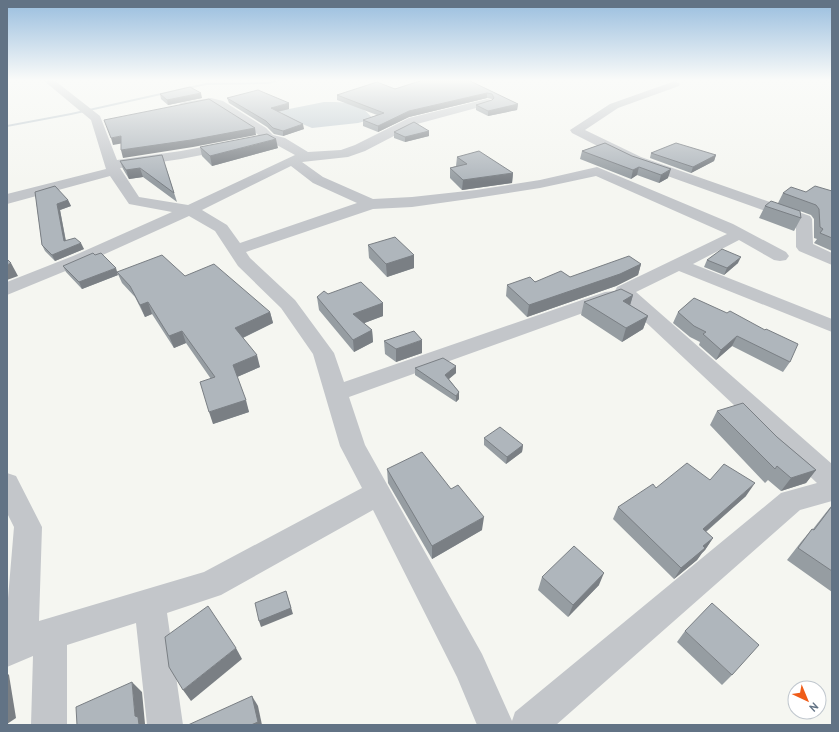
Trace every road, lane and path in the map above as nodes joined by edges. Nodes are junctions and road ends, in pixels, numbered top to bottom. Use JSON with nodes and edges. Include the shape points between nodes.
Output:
{"nodes":[{"id":1,"x":91,"y":114,"type":"edge"},
{"id":2,"x":236,"y":114,"type":"edge"},
{"id":3,"x":439,"y":114,"type":"edge"},
{"id":4,"x":601,"y":114,"type":"edge"},
{"id":5,"x":269,"y":138,"type":"junction"},
{"id":6,"x":298,"y":159,"type":"junction"},
{"id":7,"x":636,"y":160,"type":"junction"},
{"id":8,"x":113,"y":168,"type":"junction"},
{"id":9,"x":597,"y":171,"type":"junction"},
{"id":10,"x":7,"y":199,"type":"edge"},
{"id":11,"x":371,"y":204,"type":"junction"},
{"id":12,"x":191,"y":210,"type":"junction"},
{"id":13,"x":739,"y":234,"type":"junction"},
{"id":14,"x":236,"y":250,"type":"junction"},
{"id":15,"x":780,"y":256,"type":"dead end"},
{"id":16,"x":832,"y":260,"type":"edge"},
{"id":17,"x":678,"y":264,"type":"junction"},
{"id":18,"x":7,"y":289,"type":"edge"},
{"id":19,"x":624,"y":291,"type":"junction"},
{"id":20,"x":832,"y":326,"type":"edge"},
{"id":21,"x":336,"y":393,"type":"junction"},
{"id":22,"x":832,"y":480,"type":"edge"},
{"id":23,"x":7,"y":484,"type":"edge"},
{"id":24,"x":832,"y":490,"type":"edge"},
{"id":25,"x":378,"y":493,"type":"junction"},
{"id":26,"x":150,"y":603,"type":"junction"},
{"id":27,"x":26,"y":642,"type":"edge"},
{"id":28,"x":49,"y":725,"type":"edge"},
{"id":29,"x":165,"y":725,"type":"edge"},
{"id":30,"x":495,"y":725,"type":"edge"},
{"id":31,"x":528,"y":725,"type":"edge"}],
"edges":[{"from":1,"to":8,"type":"street","via":[[102,123]]},
{"from":2,"to":5,"type":"street"},
{"from":3,"to":6,"type":"street","via":[[412,121],[343,154]]},
{"from":4,"to":7,"type":"street","via":[[576,130]]},
{"from":5,"to":6,"type":"street","via":[[280,141]]},
{"from":5,"to":8,"type":"street"},
{"from":6,"to":11,"type":"street","via":[[302,167],[318,180]]},
{"from":6,"to":12,"type":"street"},
{"from":7,"to":9,"type":"street"},
{"from":7,"to":16,"type":"street","via":[[804,219],[805,247]]},
{"from":8,"to":10,"type":"street"},
{"from":8,"to":12,"type":"street","via":[[134,201]]},
{"from":9,"to":11,"type":"street","via":[[540,184],[476,194]]},
{"from":9,"to":13,"type":"street"},
{"from":11,"to":14,"type":"street"},
{"from":12,"to":14,"type":"street","via":[[221,228]]},
{"from":12,"to":18,"type":"street","via":[[77,262]]},
{"from":13,"to":15,"type":"street"},
{"from":13,"to":17,"type":"street"},
{"from":14,"to":21,"type":"street","via":[[244,262],[288,304],[323,353]]},
{"from":17,"to":19,"type":"street"},
{"from":17,"to":20,"type":"street"},
{"from":19,"to":21,"type":"street"},
{"from":19,"to":22,"type":"street"},
{"from":21,"to":25,"type":"street","via":[[353,446]]},
{"from":23,"to":27,"type":"street","via":[[28,527]]},
{"from":24,"to":31,"type":"street","via":[[791,501]]},
{"from":25,"to":26,"type":"street","via":[[210,584]]},
{"from":25,"to":30,"type":"street","via":[[470,666]]},
{"from":26,"to":27,"type":"street"},
{"from":26,"to":29,"type":"street"},
{"from":27,"to":28,"type":"street"}]}
